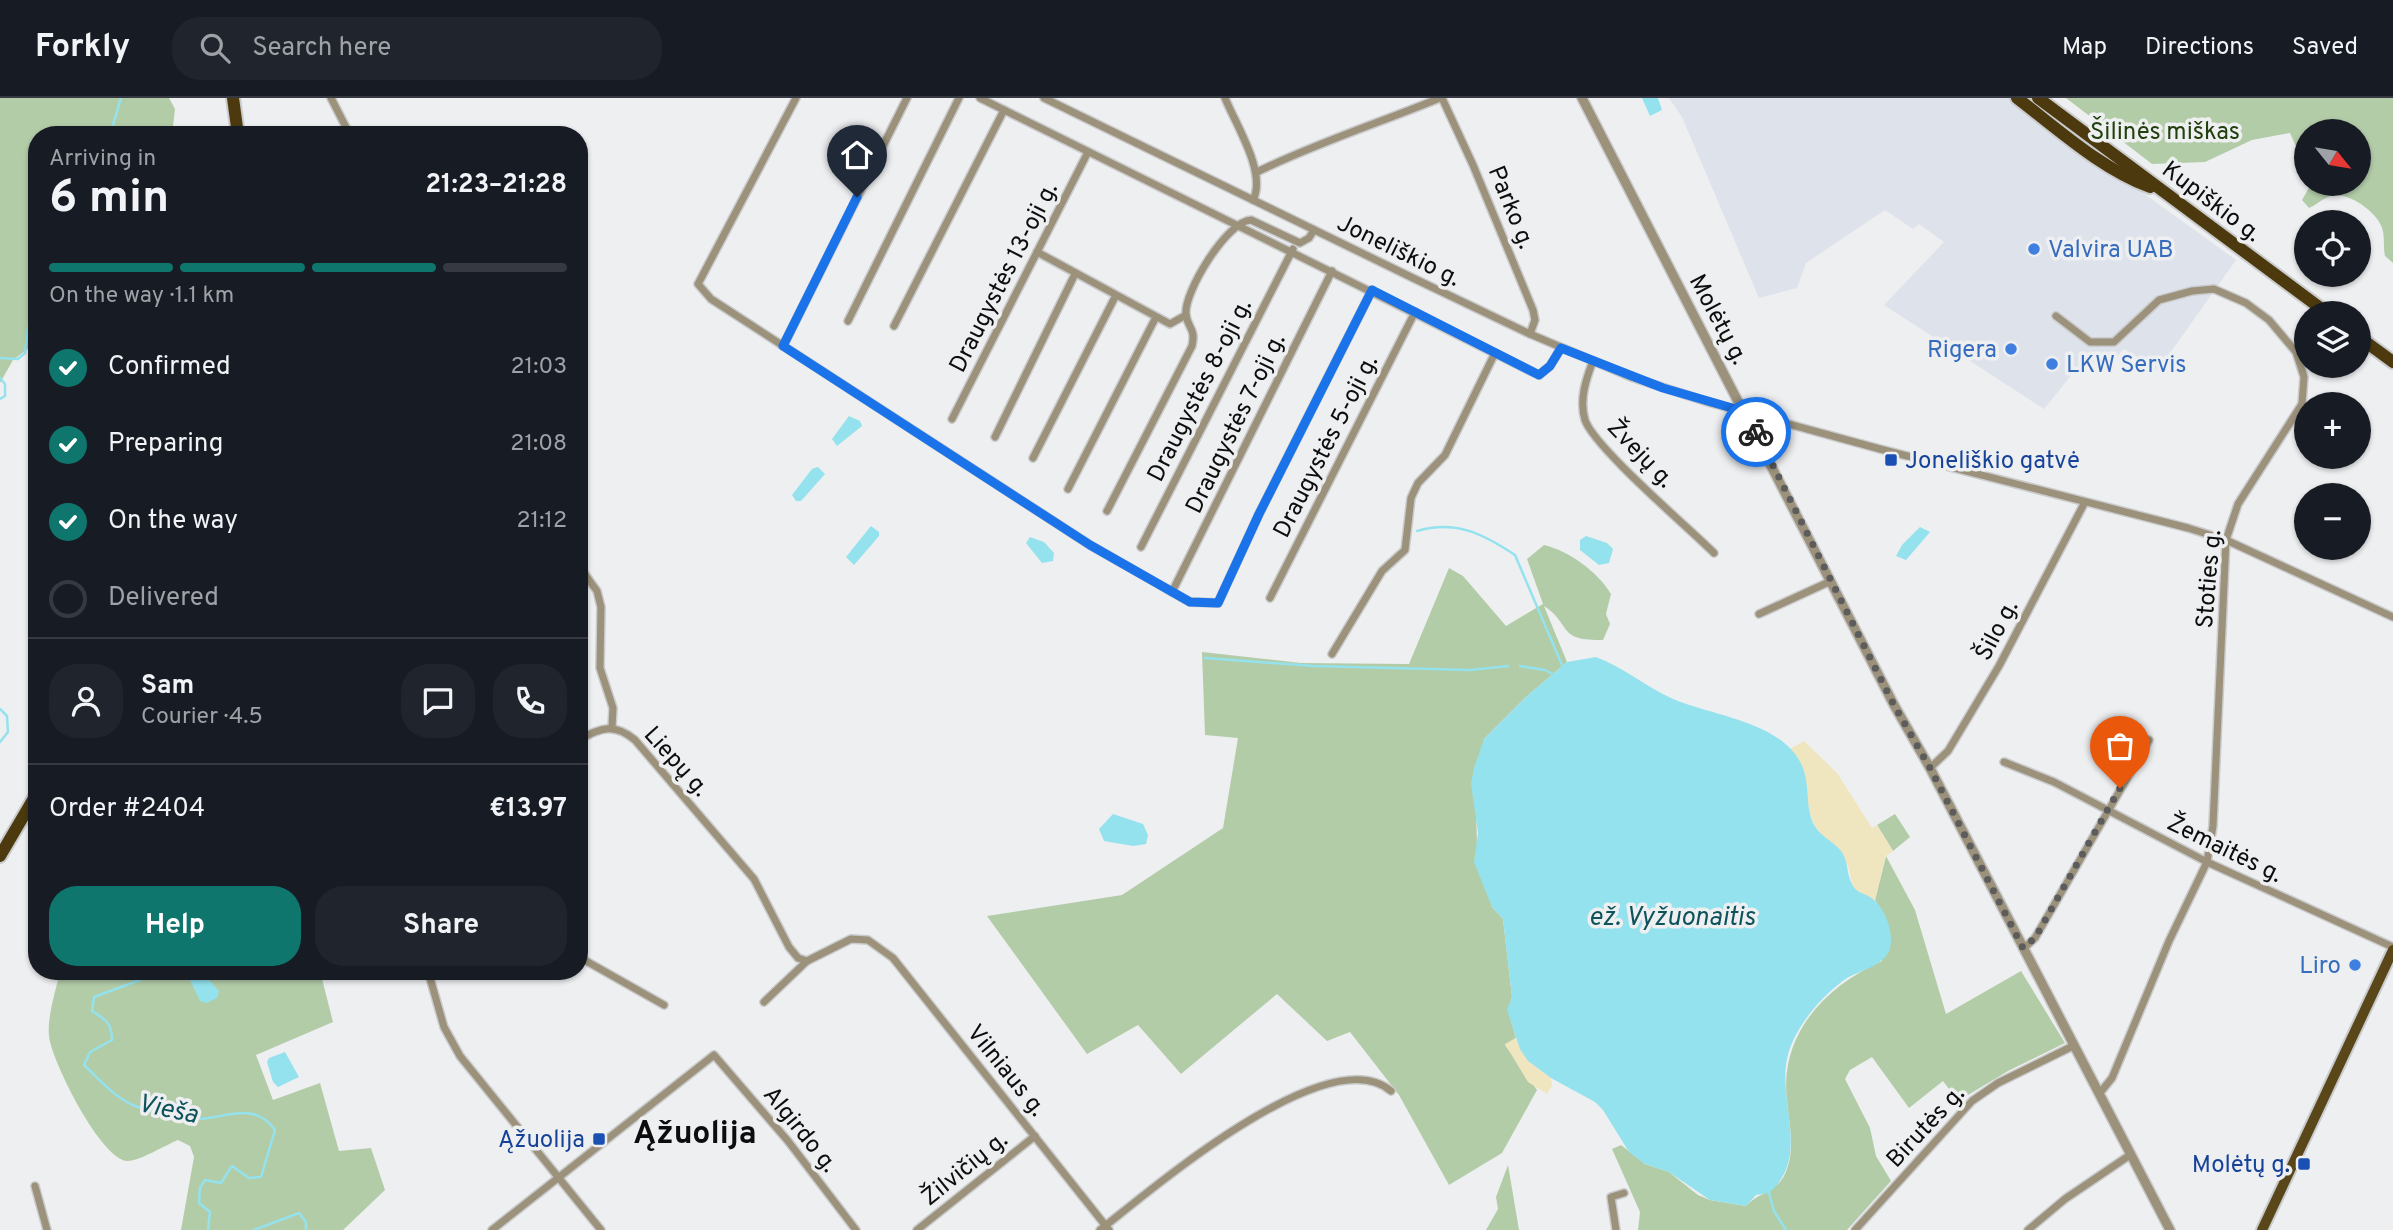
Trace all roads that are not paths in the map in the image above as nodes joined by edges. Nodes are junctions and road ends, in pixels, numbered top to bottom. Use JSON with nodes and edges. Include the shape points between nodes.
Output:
{"nodes":[{"id":1,"x":233,"y":98,"type":"edge"},
{"id":2,"x":331,"y":98,"type":"edge"},
{"id":3,"x":796,"y":98,"type":"edge"},
{"id":4,"x":907,"y":98,"type":"edge"},
{"id":5,"x":959,"y":98,"type":"edge"},
{"id":6,"x":980,"y":98,"type":"edge"},
{"id":7,"x":1044,"y":98,"type":"edge"},
{"id":8,"x":1225,"y":98,"type":"edge"},
{"id":9,"x":1441,"y":98,"type":"edge"},
{"id":10,"x":1582,"y":98,"type":"edge"},
{"id":11,"x":2017,"y":98,"type":"edge"},
{"id":12,"x":2038,"y":98,"type":"edge"},
{"id":13,"x":1004,"y":110,"type":"junction"},
{"id":14,"x":237,"y":126,"type":"edge"},
{"id":15,"x":345,"y":126,"type":"edge"},
{"id":16,"x":1088,"y":152,"type":"junction"},
{"id":17,"x":1257,"y":172,"type":"junction"},
{"id":18,"x":2166,"y":193,"type":"junction"},
{"id":19,"x":1253,"y":200,"type":"junction"},
{"id":20,"x":1236,"y":224,"type":"junction"},
{"id":21,"x":1314,"y":230,"type":"junction"},
{"id":22,"x":1300,"y":243,"type":"junction"},
{"id":23,"x":1291,"y":251,"type":"junction"},
{"id":24,"x":1037,"y":252,"type":"junction"},
{"id":25,"x":1332,"y":271,"type":"junction"},
{"id":26,"x":1075,"y":274,"type":"junction"},
{"id":27,"x":1372,"y":290,"type":"junction"},
{"id":28,"x":1115,"y":297,"type":"junction"},
{"id":29,"x":2312,"y":301,"type":"edge"},
{"id":30,"x":1415,"y":312,"type":"junction"},
{"id":31,"x":1186,"y":315,"type":"junction"},
{"id":32,"x":2056,"y":316,"type":"dead end"},
{"id":33,"x":1156,"y":317,"type":"junction"},
{"id":34,"x":848,"y":321,"type":"dead end"},
{"id":35,"x":894,"y":326,"type":"dead end"},
{"id":36,"x":1530,"y":334,"type":"junction"},
{"id":37,"x":783,"y":346,"type":"junction"},
{"id":38,"x":2371,"y":346,"type":"edge"},
{"id":39,"x":1561,"y":348,"type":"junction"},
{"id":40,"x":1495,"y":353,"type":"junction"},
{"id":41,"x":1593,"y":361,"type":"junction"},
{"id":42,"x":2393,"y":362,"type":"edge"},
{"id":43,"x":1746,"y":412,"type":"junction"},
{"id":44,"x":952,"y":419,"type":"dead end"},
{"id":45,"x":995,"y":437,"type":"dead end"},
{"id":46,"x":1033,"y":458,"type":"dead end"},
{"id":47,"x":1068,"y":489,"type":"dead end"},
{"id":48,"x":2085,"y":502,"type":"junction"},
{"id":49,"x":1107,"y":511,"type":"dead end"},
{"id":50,"x":2226,"y":540,"type":"junction"},
{"id":51,"x":1141,"y":547,"type":"dead end"},
{"id":52,"x":1714,"y":553,"type":"dead end"},
{"id":53,"x":588,"y":579,"type":"edge"},
{"id":54,"x":1831,"y":581,"type":"junction"},
{"id":55,"x":1172,"y":592,"type":"junction"},
{"id":56,"x":1270,"y":598,"type":"dead end"},
{"id":57,"x":1759,"y":614,"type":"dead end"},
{"id":58,"x":2393,"y":617,"type":"edge"},
{"id":59,"x":1332,"y":654,"type":"dead end"},
{"id":60,"x":612,"y":727,"type":"junction"},
{"id":61,"x":588,"y":736,"type":"edge"},
{"id":62,"x":2149,"y":740,"type":"dead end"},
{"id":63,"x":2004,"y":762,"type":"dead end"},
{"id":64,"x":1930,"y":768,"type":"junction"},
{"id":65,"x":28,"y":808,"type":"edge"},
{"id":66,"x":2106,"y":811,"type":"junction"},
{"id":67,"x":0,"y":856,"type":"edge"},
{"id":68,"x":2207,"y":862,"type":"junction"},
{"id":69,"x":2023,"y":948,"type":"junction"},
{"id":70,"x":2393,"y":948,"type":"edge"},
{"id":71,"x":807,"y":961,"type":"junction"},
{"id":72,"x":588,"y":962,"type":"edge"},
{"id":73,"x":431,"y":980,"type":"edge"},
{"id":74,"x":764,"y":1002,"type":"dead end"},
{"id":75,"x":664,"y":1005,"type":"dead end"},
{"id":76,"x":2073,"y":1046,"type":"junction"},
{"id":77,"x":1391,"y":1091,"type":"dead end"},
{"id":78,"x":2099,"y":1094,"type":"junction"},
{"id":79,"x":1035,"y":1136,"type":"junction"},
{"id":80,"x":2130,"y":1155,"type":"junction"},
{"id":81,"x":559,"y":1179,"type":"junction"},
{"id":82,"x":35,"y":1186,"type":"dead end"},
{"id":83,"x":1624,"y":1193,"type":"dead end"},
{"id":84,"x":1105,"y":1229,"type":"edge"},
{"id":85,"x":47,"y":1230,"type":"edge"},
{"id":86,"x":492,"y":1230,"type":"edge"},
{"id":87,"x":601,"y":1230,"type":"edge"},
{"id":88,"x":856,"y":1230,"type":"edge"},
{"id":89,"x":917,"y":1230,"type":"edge"},
{"id":90,"x":1616,"y":1230,"type":"edge"},
{"id":91,"x":1855,"y":1230,"type":"edge"},
{"id":92,"x":2028,"y":1230,"type":"edge"},
{"id":93,"x":2170,"y":1230,"type":"edge"},
{"id":94,"x":2262,"y":1230,"type":"edge"}],
"edges":[{"from":1,"to":14,"type":"highway"},
{"from":2,"to":15,"type":"street"},
{"from":3,"to":37,"type":"street","via":[[698,284],[711,299]]},
{"from":4,"to":37,"type":"street"},
{"from":5,"to":34,"type":"street"},
{"from":6,"to":13,"type":"street"},
{"from":7,"to":19,"type":"street","name":"Joneliškio g."},
{"from":8,"to":17,"type":"street"},
{"from":9,"to":17,"type":"street","via":[[1304,149]]},
{"from":9,"to":36,"type":"street","name":"Parko g.","via":[[1474,165],[1533,310]]},
{"from":10,"to":43,"type":"street","name":"Molėtų g."},
{"from":11,"to":18,"type":"highway","via":[[2126,178]]},
{"from":12,"to":18,"type":"highway","name":"Kupiškio g."},
{"from":13,"to":16,"type":"street"},
{"from":13,"to":35,"type":"street"},
{"from":16,"to":20,"type":"street"},
{"from":16,"to":24,"type":"street","name":"Draugystės 13-oji g."},
{"from":17,"to":19,"type":"street","via":[[1259,185]]},
{"from":18,"to":29,"type":"highway","name":"Kupiškio g."},
{"from":19,"to":21,"type":"street","name":"Joneliškio g."},
{"from":20,"to":22,"type":"street","via":[[1251,220]]},
{"from":20,"to":23,"type":"street"},
{"from":20,"to":31,"type":"street","via":[[1214,247]]},
{"from":21,"to":22,"type":"street"},
{"from":21,"to":36,"type":"street","name":"Joneliškio g."},
{"from":22,"to":23,"type":"street"},
{"from":23,"to":25,"type":"street"},
{"from":23,"to":51,"type":"street","name":"Draugystės 8-oji g."},
{"from":24,"to":26,"type":"street"},
{"from":24,"to":44,"type":"street","name":"Draugystės 13-oji g."},
{"from":25,"to":27,"type":"street"},
{"from":25,"to":55,"type":"street","name":"Draugystės 7-oji g."},
{"from":26,"to":28,"type":"street"},
{"from":26,"to":45,"type":"street"},
{"from":27,"to":30,"type":"street"},
{"from":27,"to":55,"type":"street","via":[[1218,603],[1190,602]]},
{"from":28,"to":33,"type":"street"},
{"from":28,"to":46,"type":"street"},
{"from":30,"to":40,"type":"street"},
{"from":30,"to":56,"type":"street","name":"Draugystės 5-oji g."},
{"from":31,"to":33,"type":"street","via":[[1170,324]]},
{"from":31,"to":49,"type":"street","via":[[1195,333],[1192,346]]},
{"from":32,"to":50,"type":"street","name":"Stoties g.","via":[[2090,342],[2114,342],[2159,300],[2214,289],[2246,303],[2269,320],[2296,352],[2304,377],[2302,404],[2238,504]]},
{"from":33,"to":47,"type":"street"},
{"from":36,"to":39,"type":"street","name":"Joneliškio g."},
{"from":37,"to":55,"type":"street","via":[[1090,545]]},
{"from":38,"to":42,"type":"highway"},
{"from":39,"to":40,"type":"street","via":[[1539,375]]},
{"from":39,"to":41,"type":"street","name":"Joneliškio g."},
{"from":40,"to":59,"type":"street","via":[[1444,455],[1418,483],[1411,498],[1405,550],[1382,571]]},
{"from":41,"to":43,"type":"street","name":"Joneliškio g."},
{"from":41,"to":52,"type":"street","name":"Žvejų g.","via":[[1583,397],[1585,421],[1602,445]]},
{"from":43,"to":48,"type":"street","name":"Joneliškio g."},
{"from":43,"to":54,"type":"street","name":"Molėtų g."},
{"from":48,"to":50,"type":"street","name":"Joneliškio g."},
{"from":48,"to":64,"type":"street","name":"Šilo g.","via":[[1999,666],[1948,751]]},
{"from":50,"to":58,"type":"street","name":"Joneliškio g."},
{"from":50,"to":68,"type":"street","name":"Stoties g.","via":[[2213,826]]},
{"from":53,"to":60,"type":"street","name":"Liepų g.","via":[[601,607],[600,668],[612,708]]},
{"from":54,"to":57,"type":"street"},
{"from":54,"to":64,"type":"street","name":"Molėtų g."},
{"from":60,"to":61,"type":"street"},
{"from":60,"to":71,"type":"street","name":"Liepų g.","via":[[635,740],[754,879],[789,947]]},
{"from":62,"to":66,"type":"street"},
{"from":63,"to":66,"type":"street","name":"Žemaitės g.","via":[[2054,782]]},
{"from":64,"to":69,"type":"street","name":"Molėtų g."},
{"from":65,"to":67,"type":"highway"},
{"from":66,"to":68,"type":"street","name":"Žemaitės g."},
{"from":66,"to":69,"type":"street","via":[[2035,938]]},
{"from":68,"to":70,"type":"street","name":"Žemaitės g."},
{"from":68,"to":78,"type":"street","name":"Stoties g.","via":[[2112,1078]]},
{"from":69,"to":76,"type":"street","name":"Molėtų g."},
{"from":70,"to":94,"type":"main road"},
{"from":71,"to":74,"type":"street"},
{"from":71,"to":79,"type":"street","name":"Vilniaus g.","via":[[851,939],[868,940],[892,958]]},
{"from":72,"to":75,"type":"street"},
{"from":73,"to":81,"type":"street","via":[[444,1027],[460,1056]]},
{"from":76,"to":78,"type":"street","name":"Molėtų g."},
{"from":76,"to":91,"type":"street","name":"Birutės g.","via":[[1972,1101]]},
{"from":77,"to":84,"type":"street","via":[[1372,1080],[1343,1080],[1258,1114],[1224,1134]]},
{"from":78,"to":80,"type":"street","name":"Molėtų g."},
{"from":79,"to":84,"type":"street","name":"Vilniaus g."},
{"from":79,"to":89,"type":"street","name":"Žilvičių g."},
{"from":80,"to":92,"type":"street","via":[[2064,1199]]},
{"from":80,"to":93,"type":"street","name":"Molėtų g."},
{"from":81,"to":86,"type":"street"},
{"from":81,"to":87,"type":"street"},
{"from":81,"to":88,"type":"street","name":"Algirdo g.","via":[[714,1055]]},
{"from":82,"to":85,"type":"street"},
{"from":83,"to":90,"type":"street","via":[[1611,1197]]}]}
